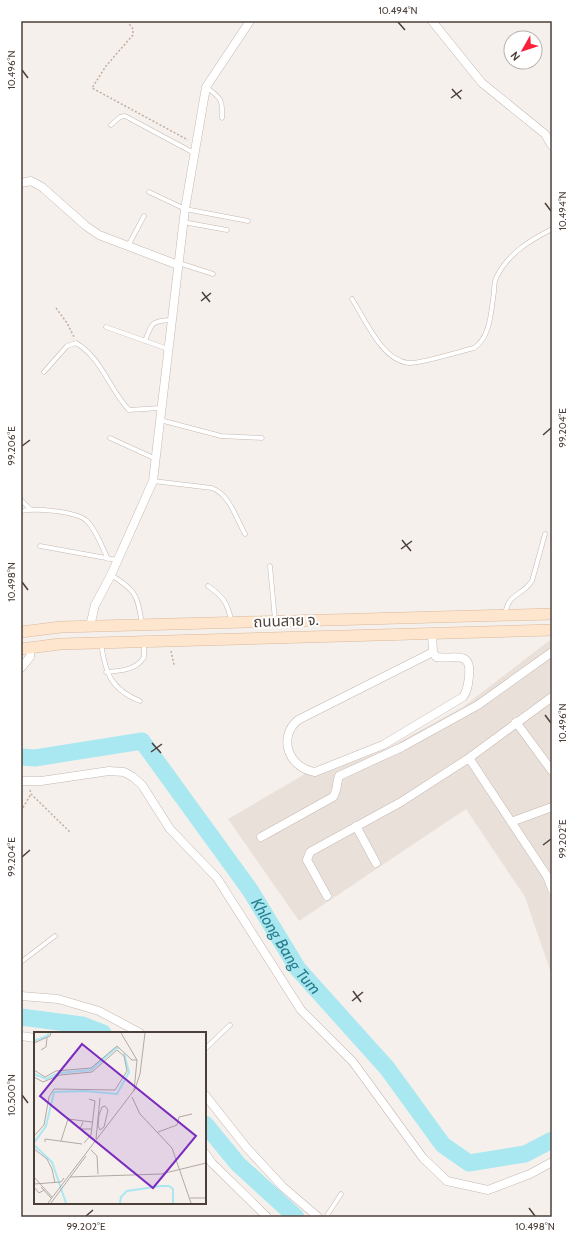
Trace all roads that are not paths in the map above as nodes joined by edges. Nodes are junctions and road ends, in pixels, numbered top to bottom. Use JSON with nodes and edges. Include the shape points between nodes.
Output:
{"nodes":[{"id":1,"x":250,"y":21,"type":"edge"},
{"id":2,"x":432,"y":21,"type":"edge"},
{"id":3,"x":206,"y":88,"type":"junction"},
{"id":4,"x":222,"y":118,"type":"dead end"},
{"id":5,"x":112,"y":125,"type":"dead end"},
{"id":6,"x":552,"y":146,"type":"edge"},
{"id":7,"x":195,"y":149,"type":"junction"},
{"id":8,"x":21,"y":183,"type":"edge"},
{"id":9,"x":149,"y":192,"type":"dead end"},
{"id":10,"x":185,"y":209,"type":"junction"},
{"id":11,"x":144,"y":216,"type":"dead end"},
{"id":12,"x":248,"y":221,"type":"dead end"},
{"id":13,"x":183,"y":222,"type":"junction"},
{"id":14,"x":552,"y":229,"type":"edge"},
{"id":15,"x":227,"y":230,"type":"dead end"},
{"id":16,"x":128,"y":247,"type":"junction"},
{"id":17,"x":178,"y":264,"type":"junction"},
{"id":18,"x":213,"y":274,"type":"dead end"},
{"id":19,"x":352,"y":299,"type":"dead end"},
{"id":20,"x":171,"y":320,"type":"junction"},
{"id":21,"x":106,"y":327,"type":"dead end"},
{"id":22,"x":145,"y":341,"type":"junction"},
{"id":23,"x":168,"y":349,"type":"junction"},
{"id":24,"x":44,"y":372,"type":"dead end"},
{"id":25,"x":160,"y":408,"type":"junction"},
{"id":26,"x":160,"y":420,"type":"junction"},
{"id":27,"x":110,"y":438,"type":"dead end"},
{"id":28,"x":262,"y":438,"type":"dead end"},
{"id":29,"x":156,"y":459,"type":"junction"},
{"id":30,"x":153,"y":481,"type":"junction"},
{"id":31,"x":21,"y":500,"type":"edge"},
{"id":32,"x":30,"y":509,"type":"junction"},
{"id":33,"x":21,"y":511,"type":"edge"},
{"id":34,"x":245,"y":534,"type":"dead end"},
{"id":35,"x":545,"y":534,"type":"dead end"},
{"id":36,"x":40,"y":546,"type":"dead end"},
{"id":37,"x":108,"y":558,"type":"junction"},
{"id":38,"x":118,"y":561,"type":"junction"},
{"id":39,"x":270,"y":566,"type":"dead end"},
{"id":40,"x":111,"y":575,"type":"junction"},
{"id":41,"x":208,"y":586,"type":"dead end"},
{"id":42,"x":552,"y":614,"type":"edge"},
{"id":43,"x":504,"y":615,"type":"junction"},
{"id":44,"x":275,"y":621,"type":"junction"},
{"id":45,"x":232,"y":622,"type":"junction"},
{"id":46,"x":142,"y":624,"type":"junction"},
{"id":47,"x":90,"y":626,"type":"junction"},
{"id":48,"x":24,"y":630,"type":"edge"},
{"id":49,"x":552,"y":630,"type":"edge"},
{"id":50,"x":432,"y":633,"type":"junction"},
{"id":51,"x":144,"y":642,"type":"junction"},
{"id":52,"x":101,"y":643,"type":"junction"},
{"id":53,"x":26,"y":648,"type":"edge"},
{"id":54,"x":433,"y":652,"type":"junction"},
{"id":55,"x":552,"y":652,"type":"edge"},
{"id":56,"x":21,"y":668,"type":"edge"},
{"id":57,"x":106,"y":672,"type":"junction"},
{"id":58,"x":552,"y":697,"type":"edge"},
{"id":59,"x":140,"y":701,"type":"dead end"},
{"id":60,"x":516,"y":722,"type":"junction"},
{"id":61,"x":469,"y":758,"type":"junction"},
{"id":62,"x":552,"y":771,"type":"edge"},
{"id":63,"x":25,"y":781,"type":"edge"},
{"id":64,"x":552,"y":807,"type":"edge"},
{"id":65,"x":511,"y":822,"type":"junction"},
{"id":66,"x":356,"y":826,"type":"junction"},
{"id":67,"x":261,"y":837,"type":"dead end"},
{"id":68,"x":376,"y":863,"type":"dead end"},
{"id":69,"x":550,"y":875,"type":"edge"},
{"id":70,"x":552,"y":889,"type":"edge"},
{"id":71,"x":327,"y":896,"type":"dead end"},
{"id":72,"x":55,"y":936,"type":"dead end"},
{"id":73,"x":21,"y":962,"type":"edge"},
{"id":74,"x":21,"y":996,"type":"edge"},
{"id":75,"x":230,"y":1025,"type":"dead end"},
{"id":76,"x":138,"y":1032,"type":"edge"},
{"id":77,"x":21,"y":1036,"type":"edge"},
{"id":78,"x":34,"y":1038,"type":"edge"},
{"id":79,"x":206,"y":1048,"type":"edge"},
{"id":80,"x":206,"y":1096,"type":"edge"},
{"id":81,"x":206,"y":1155,"type":"edge"},
{"id":82,"x":552,"y":1162,"type":"edge"},
{"id":83,"x":341,"y":1194,"type":"dead end"},
{"id":84,"x":267,"y":1217,"type":"edge"},
{"id":85,"x":318,"y":1217,"type":"edge"},
{"id":86,"x":326,"y":1217,"type":"edge"}],
"edges":[{"from":1,"to":3,"type":"street"},
{"from":2,"to":6,"type":"street","via":[[482,83],[545,134]]},
{"from":3,"to":4,"type":"lane","via":[[219,96],[223,104]]},
{"from":3,"to":7,"type":"street"},
{"from":5,"to":7,"type":"lane","via":[[120,117],[125,116]]},
{"from":7,"to":10,"type":"street"},
{"from":8,"to":16,"type":"street","via":[[31,181],[42,187],[86,226],[99,235]]},
{"from":9,"to":10,"type":"lane"},
{"from":10,"to":12,"type":"lane"},
{"from":10,"to":13,"type":"street"},
{"from":11,"to":16,"type":"lane"},
{"from":13,"to":15,"type":"lane"},
{"from":13,"to":17,"type":"street"},
{"from":14,"to":19,"type":"lane","via":[[526,243],[511,256],[496,278],[486,334],[482,343],[474,348],[410,364],[399,361],[382,348]]},
{"from":16,"to":17,"type":"street"},
{"from":17,"to":18,"type":"lane"},
{"from":17,"to":20,"type":"street"},
{"from":20,"to":22,"type":"lane","via":[[155,321],[151,324]]},
{"from":20,"to":23,"type":"street"},
{"from":21,"to":22,"type":"lane"},
{"from":22,"to":23,"type":"lane"},
{"from":23,"to":25,"type":"street"},
{"from":24,"to":25,"type":"lane","via":[[67,346],[76,343],[84,347],[100,366],[129,410]]},
{"from":25,"to":26,"type":"street"},
{"from":26,"to":28,"type":"lane","via":[[221,436]]},
{"from":26,"to":29,"type":"street"},
{"from":27,"to":29,"type":"lane"},
{"from":29,"to":30,"type":"street"},
{"from":30,"to":34,"type":"lane","via":[[219,491],[225,496]]},
{"from":30,"to":38,"type":"street"},
{"from":31,"to":32,"type":"lane"},
{"from":32,"to":33,"type":"lane"},
{"from":32,"to":37,"type":"lane","via":[[81,516],[88,522]]},
{"from":35,"to":43,"type":"lane","via":[[532,581],[510,598]]},
{"from":36,"to":37,"type":"lane"},
{"from":37,"to":38,"type":"lane"},
{"from":38,"to":40,"type":"street"},
{"from":39,"to":44,"type":"lane"},
{"from":40,"to":46,"type":"lane","via":[[129,586],[137,597]]},
{"from":40,"to":47,"type":"street","via":[[95,605]]},
{"from":41,"to":45,"type":"lane","via":[[227,602]]},
{"from":42,"to":43,"type":"main road","name":"ถนนสาย จ."},
{"from":43,"to":44,"type":"main road","name":"ถนนสาย จ."},
{"from":44,"to":45,"type":"main road","name":"ถนนสาย จ."},
{"from":45,"to":46,"type":"main road","name":"ถนนสาย จ."},
{"from":46,"to":47,"type":"main road","name":"ถนนสาย จ."},
{"from":47,"to":48,"type":"main road","name":"ถนนสาย จ."},
{"from":49,"to":50,"type":"main road","name":"ถนนสาย จ."},
{"from":50,"to":51,"type":"main road","name":"ถนนสาย จ."},
{"from":50,"to":54,"type":"street"},
{"from":51,"to":52,"type":"main road","name":"ถนนสาย จ."},
{"from":51,"to":57,"type":"lane","via":[[144,657],[137,665],[122,671]]},
{"from":52,"to":53,"type":"main road","name":"ถนนสาย จ."},
{"from":52,"to":57,"type":"lane"},
{"from":53,"to":56,"type":"street","via":[[30,656]]},
{"from":54,"to":54,"type":"street","via":[[436,657],[464,658],[469,661],[468,691],[464,697],[383,745],[315,772],[309,771],[291,756],[287,746],[287,734],[298,720]]},
{"from":55,"to":67,"type":"street","via":[[478,705],[402,747],[339,776],[337,792],[332,798]]},
{"from":57,"to":59,"type":"lane","via":[[127,696]]},
{"from":58,"to":60,"type":"street"},
{"from":60,"to":61,"type":"street"},
{"from":60,"to":62,"type":"street"},
{"from":61,"to":65,"type":"street"},
{"from":61,"to":66,"type":"street","via":[[401,802]]},
{"from":63,"to":82,"type":"street","via":[[109,771],[124,772],[133,777],[142,786],[170,829],[217,878],[301,1010],[353,1062],[423,1158],[447,1181],[488,1190],[530,1174]]},
{"from":64,"to":65,"type":"street"},
{"from":65,"to":69,"type":"street"},
{"from":66,"to":68,"type":"street"},
{"from":66,"to":71,"type":"street","via":[[310,852],[307,857]]},
{"from":69,"to":70,"type":"street"},
{"from":72,"to":73,"type":"lane"},
{"from":74,"to":76,"type":"street","via":[[58,999],[99,1011]]},
{"from":75,"to":79,"type":"lane"},
{"from":77,"to":78,"type":"street"},
{"from":80,"to":85,"type":"street","via":[[246,1147],[283,1187]]},
{"from":81,"to":84,"type":"street"},
{"from":83,"to":86,"type":"lane"}]}
